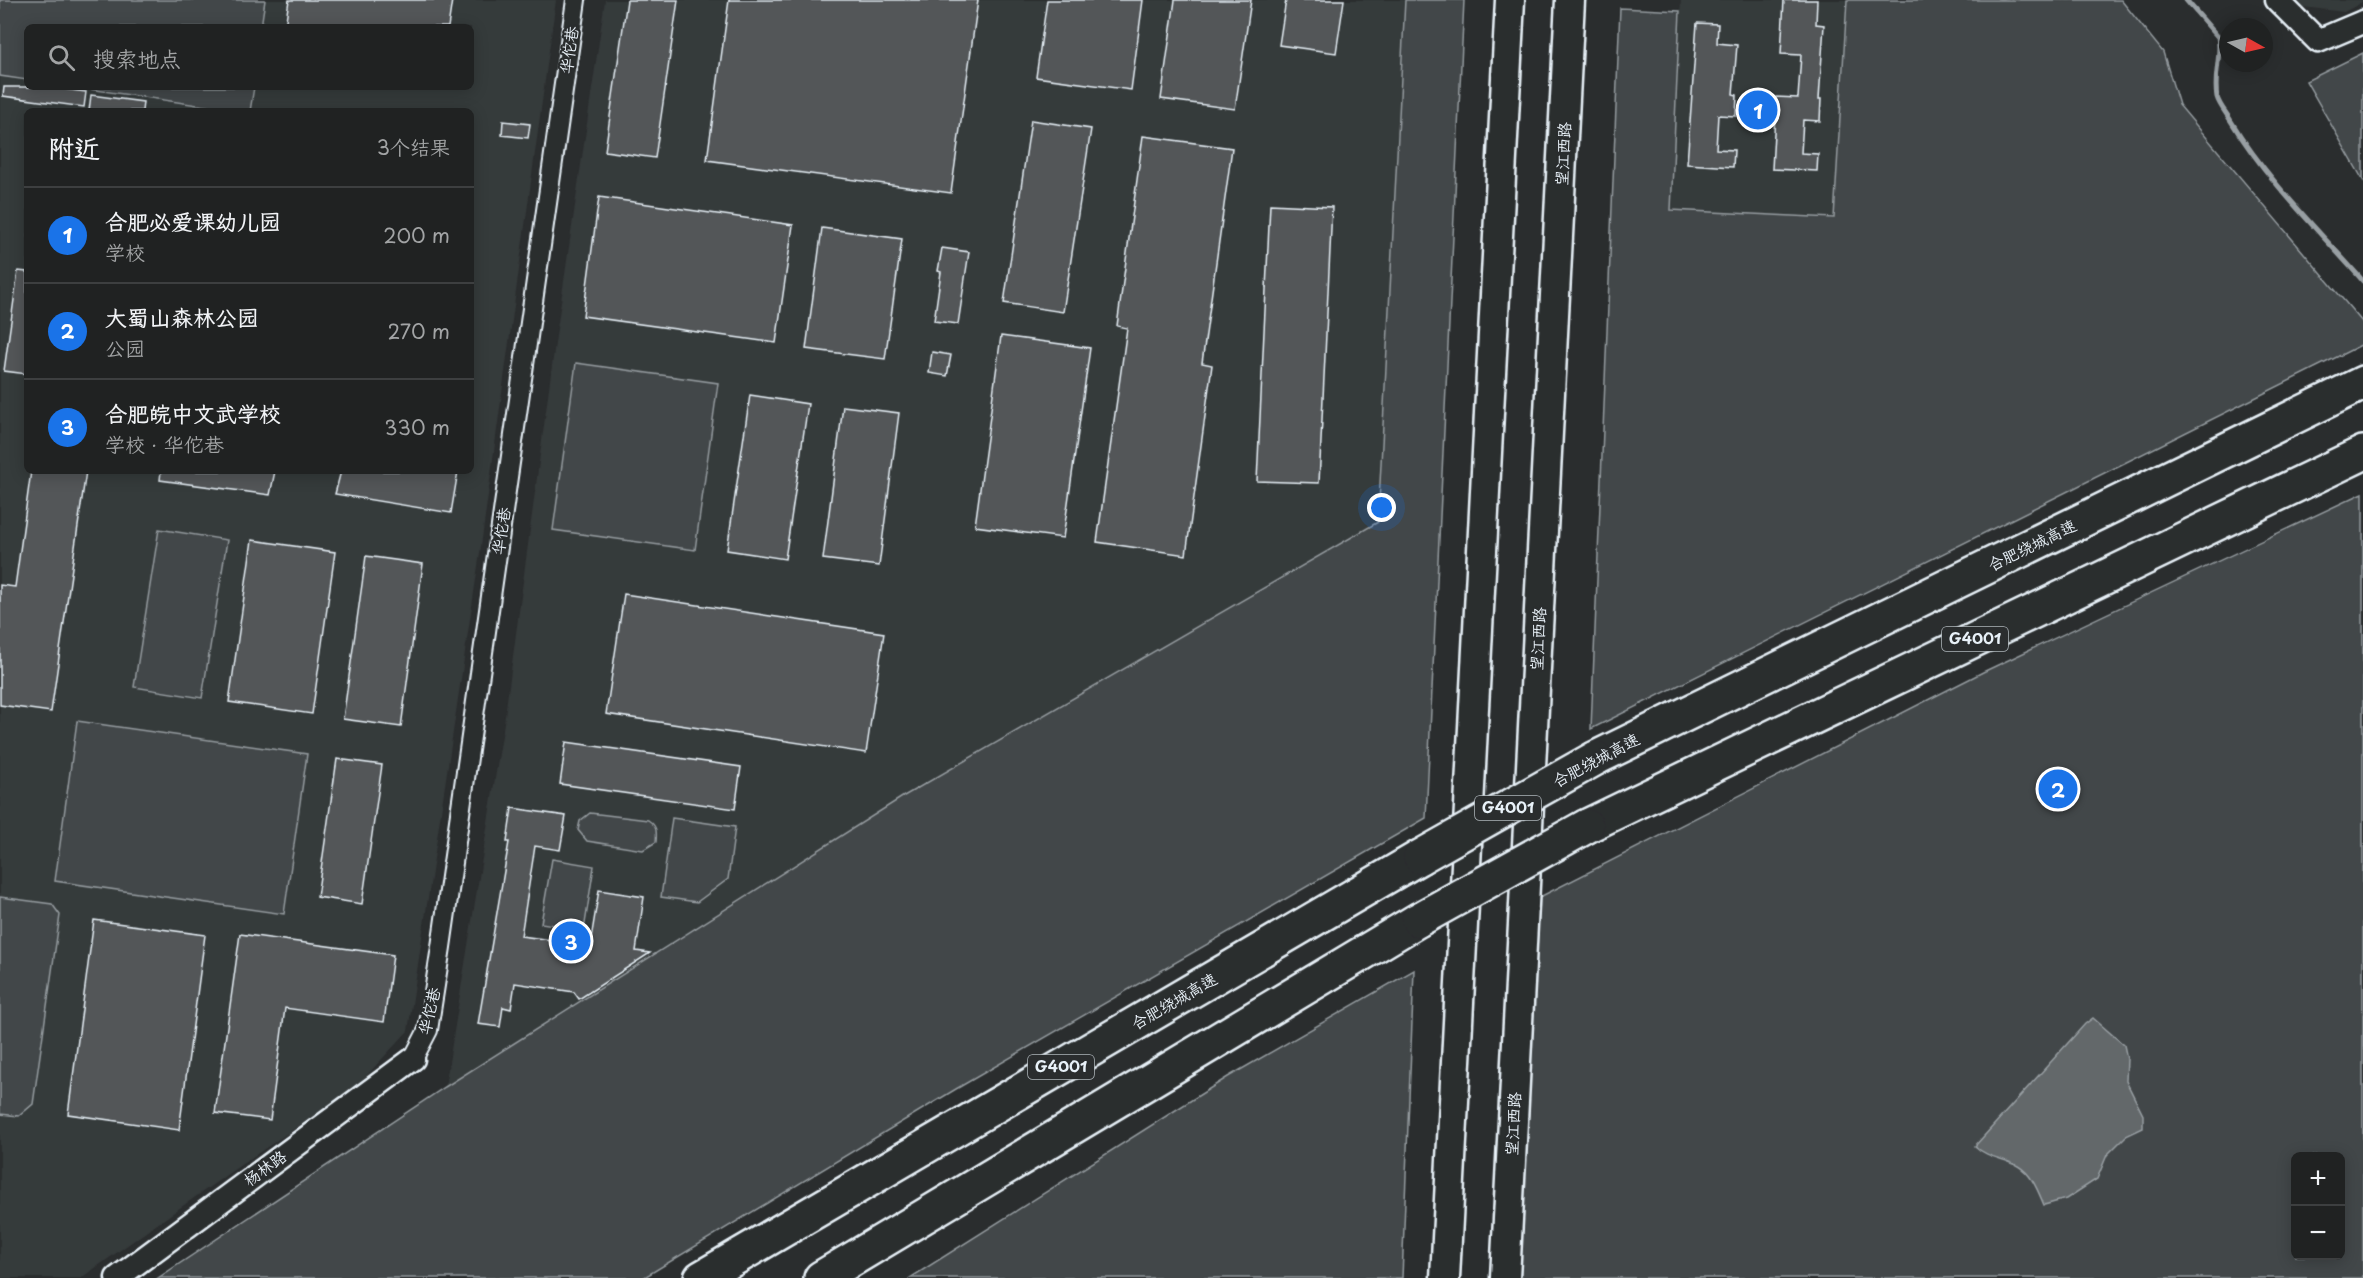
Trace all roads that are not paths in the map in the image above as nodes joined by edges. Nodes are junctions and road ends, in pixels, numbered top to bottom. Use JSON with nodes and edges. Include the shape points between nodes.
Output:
{"nodes":[{"id":1,"x":576,"y":0,"type":"edge"},
{"id":2,"x":1510,"y":0,"type":"edge"},
{"id":3,"x":1570,"y":0,"type":"edge"},
{"id":4,"x":2277,"y":0,"type":"edge"},
{"id":5,"x":2363,"y":22,"type":"edge"},
{"id":6,"x":2363,"y":383,"type":"edge"},
{"id":7,"x":2363,"y":453,"type":"edge"},
{"id":8,"x":413,"y":1059,"type":"joint"},
{"id":9,"x":117,"y":1278,"type":"edge"},
{"id":10,"x":701,"y":1278,"type":"edge"},
{"id":11,"x":821,"y":1278,"type":"edge"},
{"id":12,"x":1446,"y":1278,"type":"edge"},
{"id":13,"x":1505,"y":1278,"type":"edge"}],
"edges":[{"from":1,"to":8,"type":"street","name":"华佗巷","via":[[441,947],[428,1030]]},
{"from":2,"to":12,"type":"main road"},
{"from":3,"to":13,"type":"main road","name":"望江西路"},
{"from":4,"to":5,"type":"street","via":[[2318,41]]},
{"from":6,"to":10,"type":"highway","name":"合肥绕城高速","number":"G4001","bridge":true,"via":[[1596,758]]},
{"from":7,"to":11,"type":"highway","number":"G4001","bridge":true,"via":[[1587,826],[1418,920]]},
{"from":8,"to":9,"type":"street","name":"杨林路"}]}
